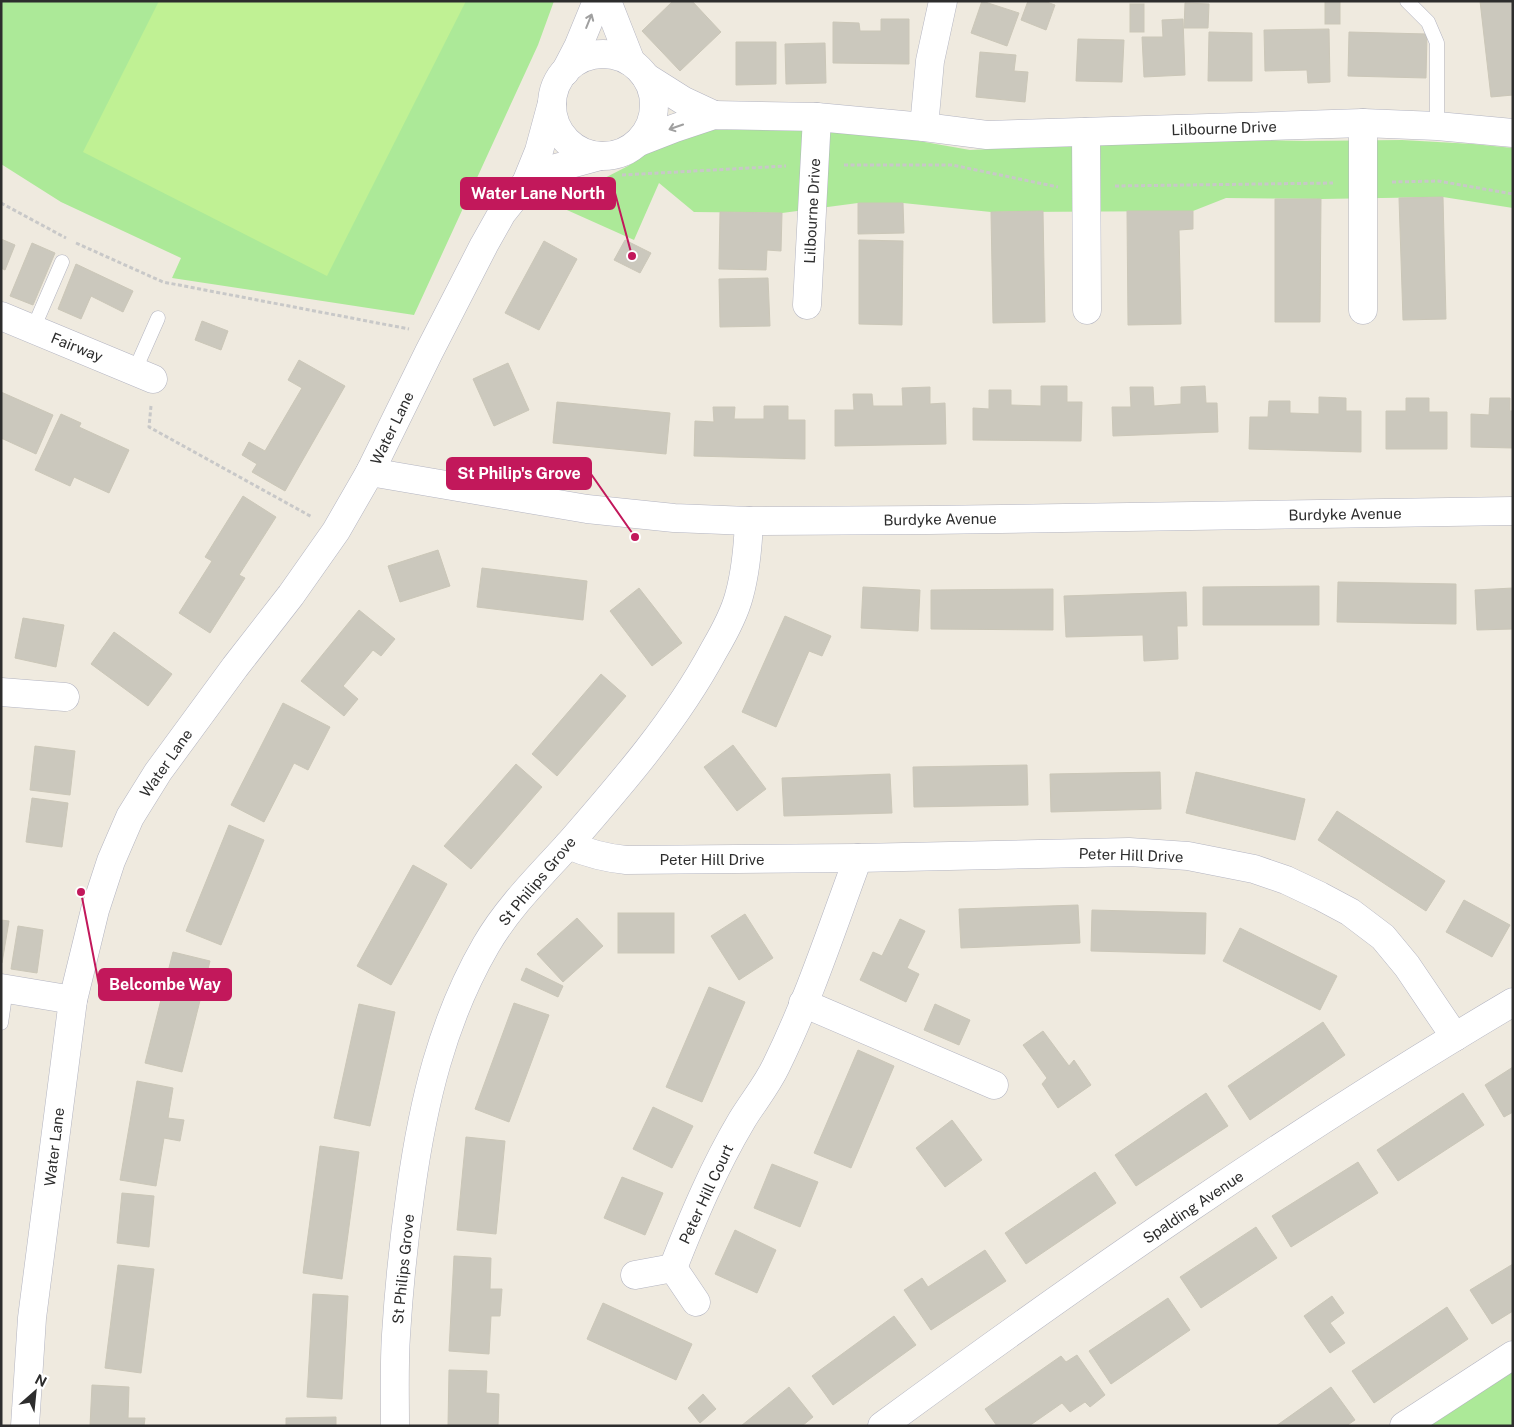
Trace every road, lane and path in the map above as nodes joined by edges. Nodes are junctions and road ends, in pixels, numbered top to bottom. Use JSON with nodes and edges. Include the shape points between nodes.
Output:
{"nodes":[{"id":1,"x":597,"y":1,"type":"edge"},
{"id":2,"x":608,"y":1,"type":"edge"},
{"id":3,"x":943,"y":1,"type":"edge"},
{"id":4,"x":1408,"y":1,"type":"edge"},
{"id":5,"x":638,"y":70,"type":"junction"},
{"id":6,"x":565,"y":72,"type":"junction"},
{"id":7,"x":552,"y":103,"type":"junction"},
{"id":8,"x":714,"y":115,"type":"junction"},
{"id":9,"x":817,"y":117,"type":"junction"},
{"id":10,"x":1363,"y":123,"type":"junction"},
{"id":11,"x":1437,"y":126,"type":"junction"},
{"id":12,"x":924,"y":127,"type":"junction"},
{"id":13,"x":1086,"y":132,"type":"junction"},
{"id":14,"x":1513,"y":133,"type":"edge"},
{"id":15,"x":639,"y":142,"type":"junction"},
{"id":16,"x":815,"y":164,"type":"junction"},
{"id":17,"x":607,"y":166,"type":"junction"},
{"id":18,"x":1363,"y":182,"type":"junction"},
{"id":19,"x":526,"y":183,"type":"junction"},
{"id":20,"x":1085,"y":187,"type":"junction"},
{"id":21,"x":1513,"y":194,"type":"edge"},
{"id":22,"x":1,"y":204,"type":"edge"},
{"id":23,"x":62,"y":262,"type":"dead end"},
{"id":24,"x":807,"y":305,"type":"dead end"},
{"id":25,"x":1087,"y":310,"type":"dead end"},
{"id":26,"x":1363,"y":310,"type":"dead end"},
{"id":27,"x":1,"y":316,"type":"edge"},
{"id":28,"x":158,"y":318,"type":"dead end"},
{"id":29,"x":34,"y":329,"type":"junction"},
{"id":30,"x":429,"y":352,"type":"junction"},
{"id":31,"x":144,"y":375,"type":"junction"},
{"id":32,"x":370,"y":472,"type":"junction"},
{"id":33,"x":1513,"y":511,"type":"edge"},
{"id":34,"x":749,"y":521,"type":"junction"},
{"id":35,"x":336,"y":531,"type":"junction"},
{"id":36,"x":1,"y":692,"type":"edge"},
{"id":37,"x":65,"y":697,"type":"dead end"},
{"id":38,"x":568,"y":845,"type":"junction"},
{"id":39,"x":858,"y":858,"type":"junction"},
{"id":40,"x":4,"y":988,"type":"edge"},
{"id":41,"x":73,"y":1000,"type":"junction"},
{"id":42,"x":1513,"y":1002,"type":"edge"},
{"id":43,"x":803,"y":1003,"type":"junction"},
{"id":44,"x":1,"y":1023,"type":"edge"},
{"id":45,"x":1455,"y":1037,"type":"junction"},
{"id":46,"x":994,"y":1086,"type":"dead end"},
{"id":47,"x":673,"y":1268,"type":"junction"},
{"id":48,"x":635,"y":1276,"type":"dead end"},
{"id":49,"x":696,"y":1302,"type":"dead end"},
{"id":50,"x":1513,"y":1355,"type":"edge"},
{"id":51,"x":25,"y":1426,"type":"edge"},
{"id":52,"x":395,"y":1426,"type":"edge"},
{"id":53,"x":882,"y":1426,"type":"edge"},
{"id":54,"x":1404,"y":1426,"type":"edge"}],
"edges":[{"from":6,"to":1,"type":"street","one_way":true},
{"from":2,"to":5,"type":"street"},
{"from":3,"to":12,"type":"street","via":[[930,61]]},
{"from":4,"to":11,"type":"lane","via":[[1428,22],[1437,43]]},
{"from":5,"to":6,"type":"street","via":[[617,56],[603,54],[576,62]]},
{"from":5,"to":8,"type":"street","name":"Lilbourne Drive","via":[[684,101]]},
{"from":5,"to":15,"type":"street","via":[[652,90],[654,104],[648,131]]},
{"from":6,"to":7,"type":"street","via":[[556,86]]},
{"from":7,"to":17,"type":"street","via":[[556,122],[565,139]]},
{"from":7,"to":19,"type":"street","name":"Water Lane","via":[[540,151]]},
{"from":8,"to":9,"type":"street","name":"Lilbourne Drive"},
{"from":8,"to":15,"type":"street","name":"Lilbourne Drive","one_way":true},
{"from":9,"to":12,"type":"street","name":"Lilbourne Drive"},
{"from":9,"to":16,"type":"street","name":"Lilbourne Drive"},
{"from":10,"to":11,"type":"street","name":"Lilbourne Drive"},
{"from":10,"to":13,"type":"street","name":"Lilbourne Drive"},
{"from":10,"to":18,"type":"street"},
{"from":11,"to":14,"type":"street","name":"Lilbourne Drive"},
{"from":12,"to":13,"type":"street","name":"Lilbourne Drive","via":[[987,135]]},
{"from":13,"to":20,"type":"street"},
{"from":15,"to":17,"type":"street"},
{"from":16,"to":17,"type":"path","via":[[668,171]]},
{"from":16,"to":20,"type":"path","via":[[952,165],[1055,187]]},
{"from":16,"to":24,"type":"street","name":"Lilbourne Drive"},
{"from":17,"to":19,"type":"street","name":"Water Lane","via":[[556,168]]},
{"from":18,"to":20,"type":"path"},
{"from":18,"to":21,"type":"path","via":[[1438,181]]},
{"from":18,"to":26,"type":"street"},
{"from":19,"to":30,"type":"street","name":"Water Lane","via":[[502,213]]},
{"from":20,"to":25,"type":"street"},
{"from":22,"to":30,"type":"path","via":[[52,232],[163,282],[418,331],[412,344]]},
{"from":23,"to":29,"type":"lane"},
{"from":27,"to":29,"type":"street","name":"Fairway"},
{"from":28,"to":31,"type":"lane"},
{"from":29,"to":31,"type":"street","name":"Fairway"},
{"from":30,"to":32,"type":"street","name":"Water Lane"},
{"from":31,"to":35,"type":"path","via":[[150,427]]},
{"from":32,"to":34,"type":"street","name":"Burdyke Avenue","via":[[587,509],[674,518]]},
{"from":32,"to":35,"type":"street","name":"Water Lane"},
{"from":33,"to":34,"type":"street","name":"Burdyke Avenue"},
{"from":34,"to":38,"type":"street","name":"St Philips Grove","via":[[747,557],[739,596],[703,671],[635,767]]},
{"from":35,"to":41,"type":"street","name":"Water Lane","via":[[158,772],[130,817],[110,861]]},
{"from":36,"to":37,"type":"street"},
{"from":38,"to":39,"type":"street","name":"Peter Hill Drive","via":[[607,858],[626,860]]},
{"from":38,"to":52,"type":"street","name":"St Philips Grove","via":[[523,893],[487,943],[460,993],[437,1057],[419,1134],[406,1225],[396,1337]]},
{"from":39,"to":43,"type":"street"},
{"from":39,"to":45,"type":"street","name":"Peter Hill Drive","via":[[1129,852],[1188,856],[1254,869],[1320,896],[1350,912],[1383,937],[1408,966]]},
{"from":40,"to":41,"type":"street"},
{"from":40,"to":44,"type":"lane"},
{"from":41,"to":51,"type":"street","name":"Water Lane","via":[[32,1318]]},
{"from":42,"to":45,"type":"street","name":"Spalding Avenue"},
{"from":43,"to":46,"type":"street"},
{"from":43,"to":47,"type":"street","name":"Peter Hill Court","via":[[776,1066],[742,1121],[696,1210]]},
{"from":45,"to":53,"type":"street","name":"Spalding Avenue","via":[[1125,1252]]},
{"from":47,"to":48,"type":"street"},
{"from":47,"to":49,"type":"street"},
{"from":50,"to":54,"type":"street"}]}
